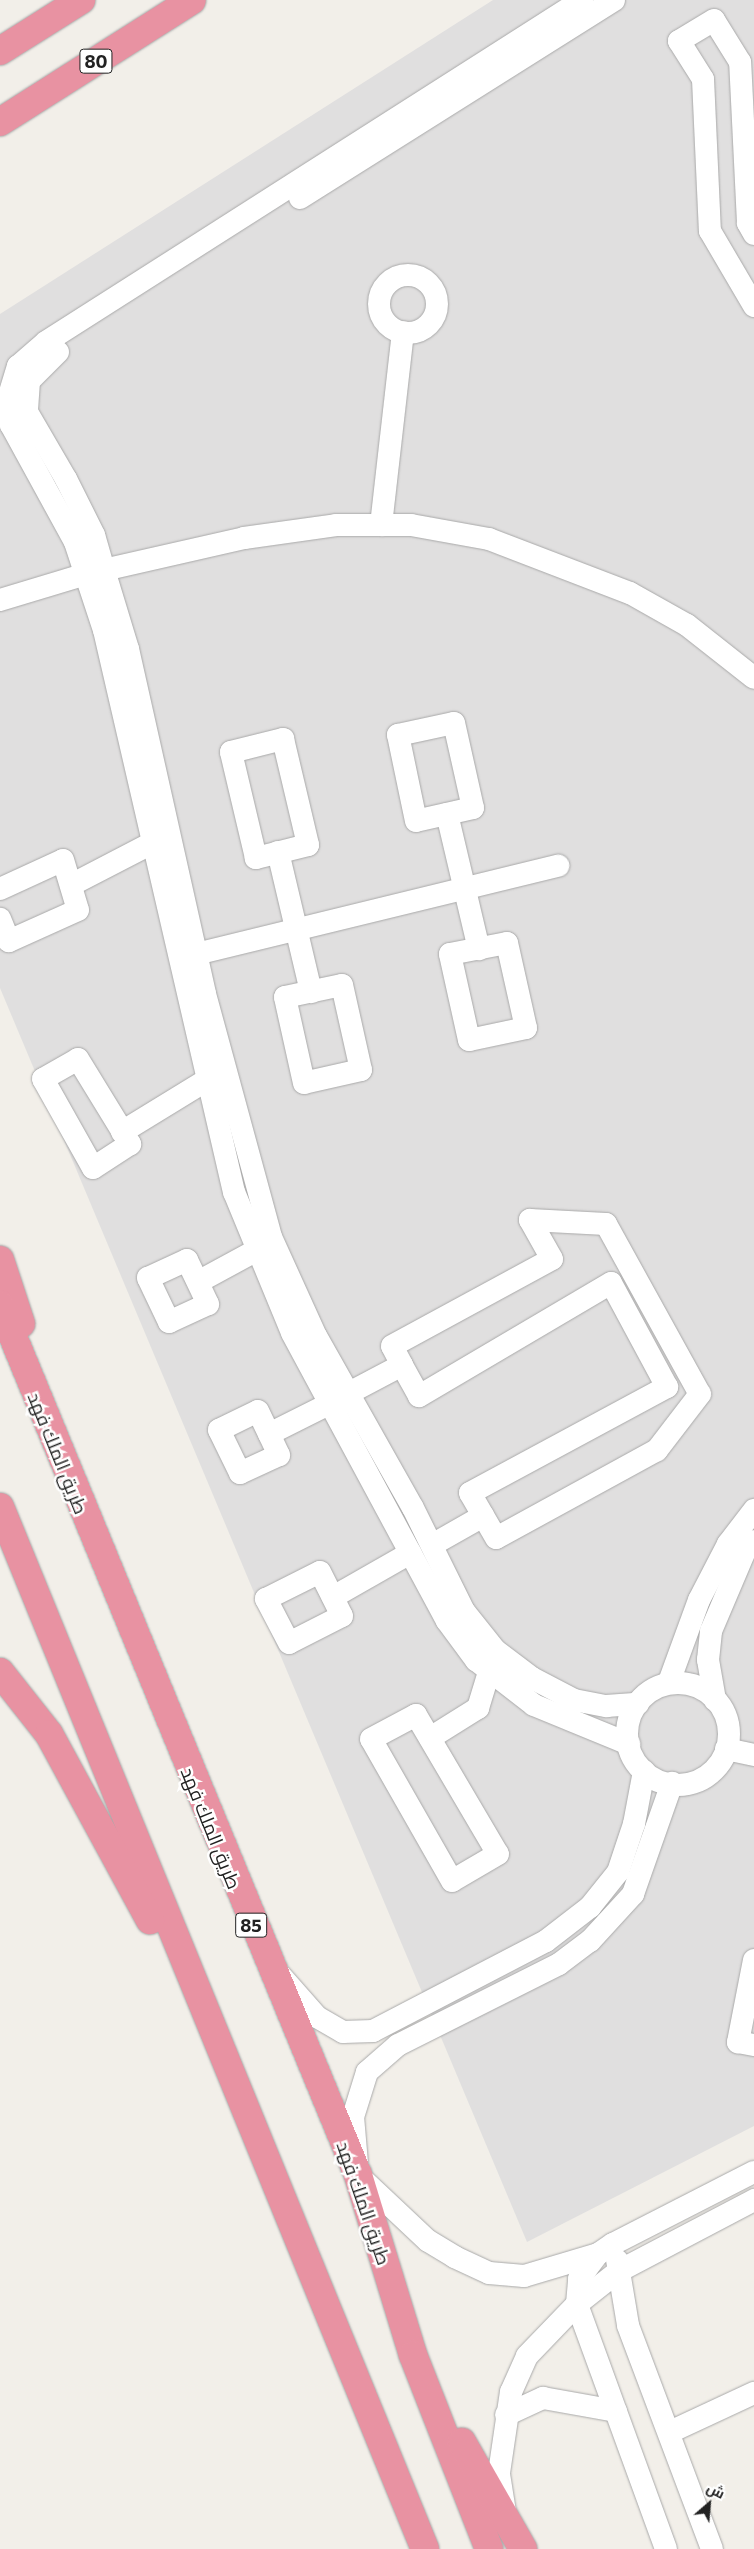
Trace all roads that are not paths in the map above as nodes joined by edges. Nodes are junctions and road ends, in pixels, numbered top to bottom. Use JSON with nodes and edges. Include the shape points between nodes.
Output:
{"nodes":[{"id":1,"x":58,"y":0,"type":"edge"},
{"id":2,"x":81,"y":0,"type":"edge"},
{"id":3,"x":192,"y":0,"type":"edge"},
{"id":4,"x":582,"y":0,"type":"edge"},
{"id":5,"x":614,"y":0,"type":"edge"},
{"id":6,"x":0,"y":28,"type":"edge"},
{"id":7,"x":0,"y":51,"type":"edge"},
{"id":8,"x":0,"y":122,"type":"edge"},
{"id":9,"x":754,"y":234,"type":"edge"},
{"id":10,"x":754,"y":306,"type":"edge"},
{"id":11,"x":403,"y":332,"type":"dead end"},
{"id":12,"x":381,"y":525,"type":"junction"},
{"id":13,"x":95,"y":572,"type":"junction"},
{"id":14,"x":0,"y":600,"type":"edge"},
{"id":15,"x":754,"y":678,"type":"edge"},
{"id":16,"x":446,"y":814,"type":"junction"},
{"id":17,"x":152,"y":843,"type":"junction"},
{"id":18,"x":278,"y":852,"type":"junction"},
{"id":19,"x":558,"y":866,"type":"dead end"},
{"id":20,"x":71,"y":885,"type":"junction"},
{"id":21,"x":0,"y":889,"type":"edge"},
{"id":22,"x":465,"y":889,"type":"junction"},
{"id":23,"x":0,"y":919,"type":"edge"},
{"id":24,"x":297,"y":930,"type":"junction"},
{"id":25,"x":479,"y":949,"type":"junction"},
{"id":26,"x":196,"y":954,"type":"junction"},
{"id":27,"x":312,"y":992,"type":"junction"},
{"id":28,"x":207,"y":1080,"type":"junction"},
{"id":29,"x":122,"y":1132,"type":"junction"},
{"id":30,"x":255,"y":1251,"type":"junction"},
{"id":31,"x":0,"y":1260,"type":"edge"},
{"id":32,"x":198,"y":1282,"type":"dead end"},
{"id":33,"x":0,"y":1305,"type":"edge"},
{"id":34,"x":402,"y":1365,"type":"junction"},
{"id":35,"x":349,"y":1393,"type":"junction"},
{"id":36,"x":330,"y":1404,"type":"junction"},
{"id":37,"x":269,"y":1434,"type":"dead end"},
{"id":38,"x":0,"y":1507,"type":"edge"},
{"id":39,"x":754,"y":1510,"type":"edge"},
{"id":40,"x":82,"y":1514,"type":"junction"},
{"id":41,"x":483,"y":1516,"type":"junction"},
{"id":42,"x":754,"y":1541,"type":"edge"},
{"id":43,"x":432,"y":1545,"type":"junction"},
{"id":44,"x":410,"y":1553,"type":"junction"},
{"id":45,"x":333,"y":1597,"type":"dead end"},
{"id":46,"x":488,"y":1671,"type":"junction"},
{"id":47,"x":0,"y":1672,"type":"edge"},
{"id":48,"x":670,"y":1682,"type":"junction"},
{"id":49,"x":714,"y":1700,"type":"junction"},
{"id":50,"x":638,"y":1704,"type":"junction"},
{"id":51,"x":430,"y":1738,"type":"junction"},
{"id":52,"x":629,"y":1744,"type":"junction"},
{"id":53,"x":726,"y":1750,"type":"junction"},
{"id":54,"x":754,"y":1755,"type":"edge"},
{"id":55,"x":644,"y":1770,"type":"junction"},
{"id":56,"x":672,"y":1783,"type":"junction"},
{"id":57,"x":265,"y":1957,"type":"junction"},
{"id":58,"x":754,"y":1960,"type":"edge"},
{"id":59,"x":754,"y":2045,"type":"edge"},
{"id":60,"x":247,"y":2112,"type":"junction"},
{"id":61,"x":754,"y":2172,"type":"edge"},
{"id":62,"x":358,"y":2176,"type":"junction"},
{"id":63,"x":754,"y":2200,"type":"edge"},
{"id":64,"x":605,"y":2249,"type":"junction"},
{"id":65,"x":619,"y":2271,"type":"junction"},
{"id":66,"x":577,"y":2304,"type":"junction"},
{"id":67,"x":413,"y":2355,"type":"junction"},
{"id":68,"x":754,"y":2393,"type":"edge"},
{"id":69,"x":616,"y":2410,"type":"junction"},
{"id":70,"x":506,"y":2416,"type":"junction"},
{"id":71,"x":670,"y":2432,"type":"junction"},
{"id":72,"x":506,"y":2519,"type":"junction"},
{"id":73,"x":425,"y":2549,"type":"edge"},
{"id":74,"x":489,"y":2549,"type":"edge"},
{"id":75,"x":523,"y":2549,"type":"edge"},
{"id":76,"x":666,"y":2549,"type":"edge"},
{"id":77,"x":712,"y":2549,"type":"edge"}],
"edges":[{"from":1,"to":6,"type":"highway"},
{"from":2,"to":7,"type":"highway"},
{"from":3,"to":8,"type":"highway","number":"80"},
{"from":4,"to":13,"type":"street","via":[[46,342],[18,366],[7,401],[11,425]]},
{"from":5,"to":13,"type":"street","via":[[40,364],[29,381],[27,412],[86,518]]},
{"from":9,"to":10,"type":"street","via":[[748,223],[740,62],[714,20],[678,41],[703,79],[710,231]]},
{"from":11,"to":12,"type":"street"},
{"from":12,"to":13,"type":"street","via":[[336,525],[244,538]]},
{"from":12,"to":15,"type":"street","via":[[411,525],[489,539],[565,565],[630,593],[687,626]]},
{"from":13,"to":14,"type":"street"},
{"from":13,"to":17,"type":"street","via":[[106,639]]},
{"from":13,"to":26,"type":"street","via":[[128,649]]},
{"from":16,"to":16,"type":"street","via":[[473,808],[454,723],[398,735],[416,821]]},
{"from":16,"to":22,"type":"street"},
{"from":17,"to":20,"type":"street"},
{"from":17,"to":28,"type":"street"},
{"from":18,"to":18,"type":"street","via":[[256,858],[231,752],[282,739],[308,845]]},
{"from":18,"to":24,"type":"street"},
{"from":19,"to":22,"type":"street"},
{"from":20,"to":21,"type":"street","via":[[63,860]]},
{"from":20,"to":23,"type":"street","via":[[78,910],[9,941]]},
{"from":22,"to":24,"type":"street"},
{"from":22,"to":25,"type":"street"},
{"from":24,"to":26,"type":"street"},
{"from":24,"to":27,"type":"street"},
{"from":25,"to":25,"type":"street","via":[[450,954],[469,1040],[526,1028],[507,943]]},
{"from":26,"to":35,"type":"street","via":[[250,1169],[271,1237]]},
{"from":27,"to":27,"type":"street","via":[[285,997],[304,1083],[361,1070],[342,985]]},
{"from":28,"to":29,"type":"street"},
{"from":28,"to":30,"type":"street","via":[[234,1192]]},
{"from":29,"to":29,"type":"street","via":[[78,1059],[43,1079],[93,1168],[130,1144]]},
{"from":30,"to":32,"type":"street"},
{"from":30,"to":36,"type":"street"},
{"from":31,"to":40,"type":"highway"},
{"from":33,"to":40,"type":"highway","name":"طريق الملك فهد","number":"85"},
{"from":34,"to":35,"type":"street"},
{"from":34,"to":41,"type":"street","via":[[420,1396],[611,1283],[667,1387],[470,1493]]},
{"from":34,"to":41,"type":"street","via":[[392,1346],[552,1259],[530,1220],[606,1224],[700,1394],[657,1450],[496,1538]]},
{"from":35,"to":43,"type":"street"},
{"from":36,"to":37,"type":"street"},
{"from":36,"to":44,"type":"street"},
{"from":38,"to":60,"type":"highway"},
{"from":39,"to":48,"type":"street","via":[[728,1544],[699,1600]]},
{"from":40,"to":57,"type":"highway","name":"طريق الملك فهد","number":"85"},
{"from":41,"to":43,"type":"street"},
{"from":42,"to":49,"type":"street","via":[[745,1551],[711,1631],[708,1660]]},
{"from":43,"to":50,"type":"street","via":[[464,1611],[495,1650],[532,1678],[574,1700],[606,1706]]},
{"from":44,"to":45,"type":"street"},
{"from":44,"to":46,"type":"street","via":[[447,1621]]},
{"from":46,"to":51,"type":"street","via":[[478,1708]]},
{"from":46,"to":52,"type":"street","via":[[534,1705]]},
{"from":47,"to":60,"type":"highway","via":[[48,1734],[116,1852]]},
{"from":48,"to":49,"type":"street","via":[[702,1687]]},
{"from":48,"to":50,"type":"street","via":[[641,1696]]},
{"from":49,"to":53,"type":"street","via":[[725,1710],[730,1742]]},
{"from":50,"to":52,"type":"street","via":[[626,1726]]},
{"from":51,"to":51,"type":"street","via":[[416,1714],[371,1739],[452,1881],[498,1854]]},
{"from":52,"to":55,"type":"street","via":[[631,1757]]},
{"from":53,"to":54,"type":"street"},
{"from":53,"to":56,"type":"street","via":[[715,1771],[686,1785]]},
{"from":55,"to":56,"type":"street","via":[[654,1780]]},
{"from":55,"to":57,"type":"street","via":[[634,1824],[618,1872],[590,1907],[546,1941],[373,2031],[343,2032],[317,2017]]},
{"from":56,"to":62,"type":"street","via":[[633,1894],[590,1942],[558,1964],[398,2045],[368,2072],[354,2117]]},
{"from":57,"to":62,"type":"highway","name":"طريق الملك فهد","number":"85"},
{"from":58,"to":59,"type":"street","via":[[738,2042]]},
{"from":60,"to":73,"type":"highway"},
{"from":61,"to":64,"type":"street"},
{"from":62,"to":64,"type":"street","via":[[428,2241],[489,2273],[524,2276]]},
{"from":62,"to":67,"type":"highway","name":"طريق الملك فهد","number":"85"},
{"from":63,"to":65,"type":"street"},
{"from":64,"to":65,"type":"street"},
{"from":64,"to":66,"type":"street","via":[[579,2279]]},
{"from":65,"to":66,"type":"street"},
{"from":65,"to":71,"type":"street","via":[[628,2325]]},
{"from":66,"to":69,"type":"street"},
{"from":66,"to":70,"type":"street","via":[[527,2356],[510,2392]]},
{"from":67,"to":72,"type":"highway"},
{"from":67,"to":74,"type":"highway","name":"طريق الملك فهد","number":"85"},
{"from":68,"to":71,"type":"street"},
{"from":69,"to":70,"type":"street","via":[[543,2398]]},
{"from":69,"to":76,"type":"street"},
{"from":70,"to":72,"type":"street","via":[[499,2473]]},
{"from":71,"to":77,"type":"street"},
{"from":72,"to":75,"type":"highway"}]}
